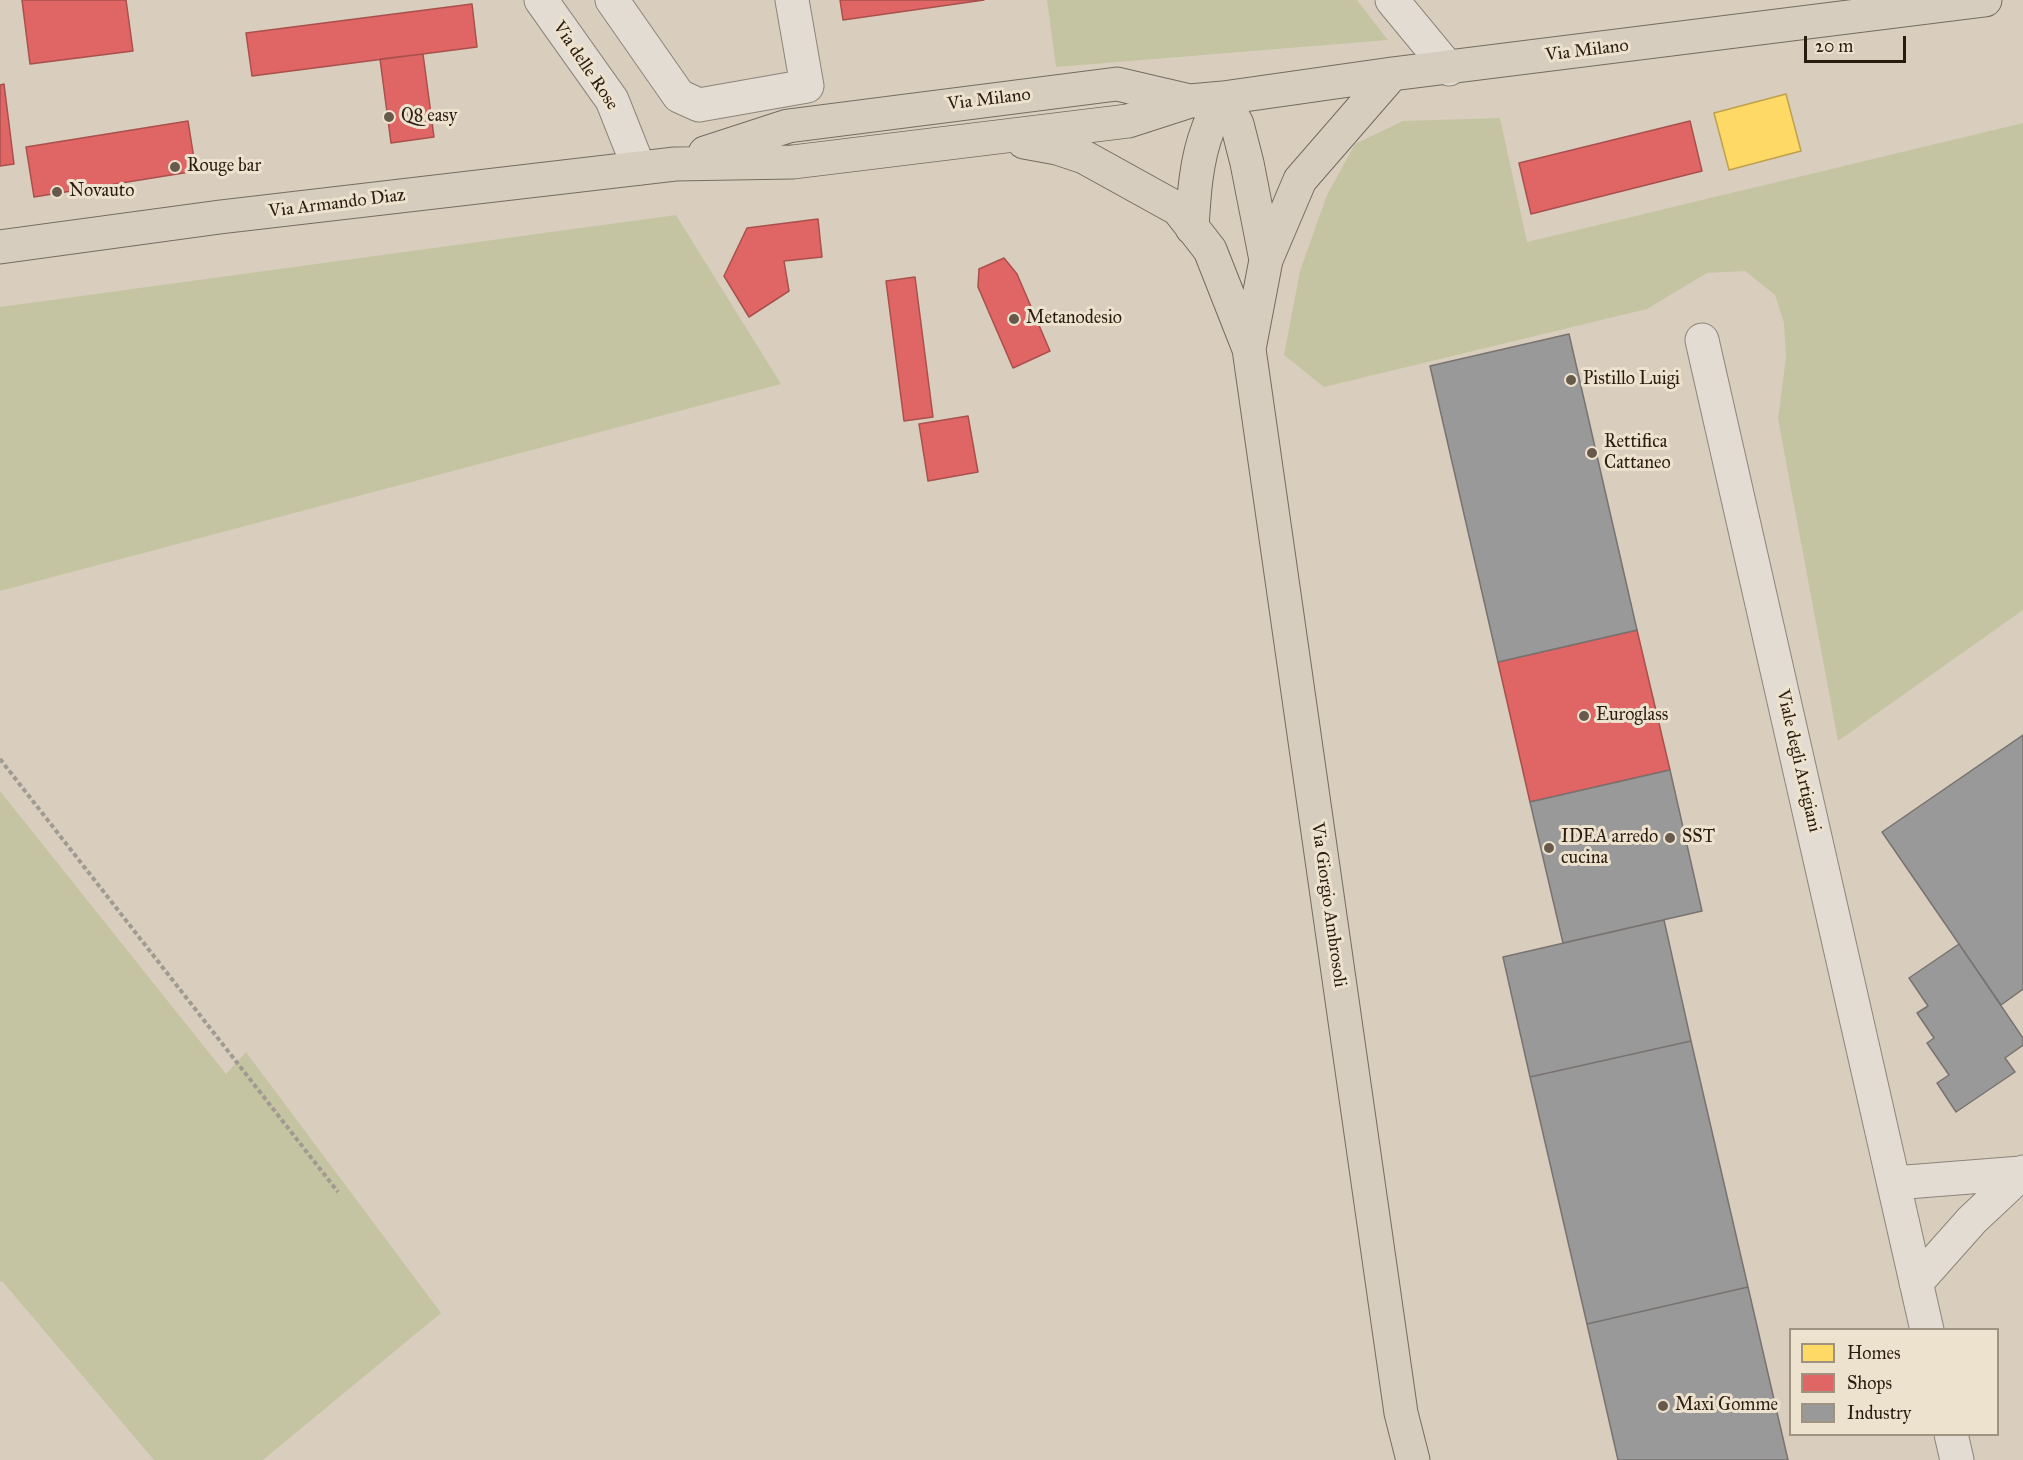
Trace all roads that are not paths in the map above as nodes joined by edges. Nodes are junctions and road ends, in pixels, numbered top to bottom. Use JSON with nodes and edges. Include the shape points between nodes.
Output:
{"nodes":[{"id":1,"x":541,"y":0,"type":"edge"},
{"id":2,"x":612,"y":0,"type":"edge"},
{"id":3,"x":792,"y":0,"type":"edge"},
{"id":4,"x":1392,"y":0,"type":"edge"},
{"id":5,"x":1984,"y":0,"type":"edge"},
{"id":6,"x":1449,"y":69,"type":"junction"},
{"id":7,"x":1392,"y":74,"type":"junction"},
{"id":8,"x":1222,"y":99,"type":"junction"},
{"id":9,"x":1190,"y":101,"type":"junction"},
{"id":10,"x":788,"y":126,"type":"joint"},
{"id":11,"x":993,"y":137,"type":"junction"},
{"id":12,"x":793,"y":162,"type":"joint"},
{"id":13,"x":675,"y":164,"type":"junction"},
{"id":14,"x":639,"y":168,"type":"junction"},
{"id":15,"x":1192,"y":228,"type":"junction"},
{"id":16,"x":0,"y":247,"type":"edge"},
{"id":17,"x":1266,"y":260,"type":"junction"},
{"id":18,"x":1702,"y":340,"type":"dead end"},
{"id":19,"x":1249,"y":349,"type":"junction"},
{"id":20,"x":2022,"y":1173,"type":"edge"},
{"id":21,"x":1894,"y":1183,"type":"junction"},
{"id":22,"x":1916,"y":1283,"type":"junction"},
{"id":23,"x":1927,"y":1328,"type":"edge"},
{"id":24,"x":1951,"y":1436,"type":"edge"},
{"id":25,"x":1413,"y":1460,"type":"edge"},
{"id":26,"x":1957,"y":1460,"type":"edge"}],
"edges":[{"from":1,"to":14,"type":"street","name":"Via delle Rose","via":[[612,100]]},
{"from":2,"to":3,"type":"street","via":[[679,96],[699,105],[807,86]]},
{"from":4,"to":6,"type":"street"},
{"from":5,"to":6,"type":"main road","name":"Via Milano"},
{"from":6,"to":7,"type":"main road","name":"Via Milano"},
{"from":7,"to":8,"type":"main road","name":"Via Milano"},
{"from":7,"to":17,"type":"main road","name":"Via Giorgio Ambrosoli","via":[[1300,180]]},
{"from":8,"to":9,"type":"main road","name":"Via Milano"},
{"from":8,"to":15,"type":"main road","via":[[1201,154]]},
{"from":8,"to":17,"type":"main road","name":"Via Giorgio Ambrosoli","via":[[1238,124]]},
{"from":9,"to":10,"type":"main road","name":"Via Milano","via":[[1117,84]]},
{"from":9,"to":11,"type":"main road","name":"Via Milano","via":[[1128,121]]},
{"from":10,"to":13,"type":"main road","name":"Via Armando Diaz"},
{"from":11,"to":12,"type":"main road","name":"Via Milano"},
{"from":11,"to":15,"type":"main road","name":"Via Giorgio Ambrosoli","via":[[1084,157],[1178,209]]},
{"from":12,"to":13,"type":"main road","name":"Via Armando Diaz"},
{"from":13,"to":14,"type":"main road","name":"Via Armando Diaz"},
{"from":14,"to":16,"type":"main road","name":"Via Armando Diaz"},
{"from":15,"to":19,"type":"main road","name":"Via Giorgio Ambrosoli","via":[[1210,250]]},
{"from":17,"to":19,"type":"main road","name":"Via Giorgio Ambrosoli"},
{"from":18,"to":21,"type":"street","name":"Viale degli Artigiani"},
{"from":19,"to":25,"type":"main road","name":"Via Giorgio Ambrosoli","via":[[1400,1402]]},
{"from":20,"to":21,"type":"street"},
{"from":20,"to":22,"type":"street","via":[[1972,1220]]},
{"from":21,"to":22,"type":"street","name":"Viale degli Artigiani"},
{"from":22,"to":23,"type":"street","name":"Viale degli Artigiani"},
{"from":24,"to":26,"type":"street"}]}
